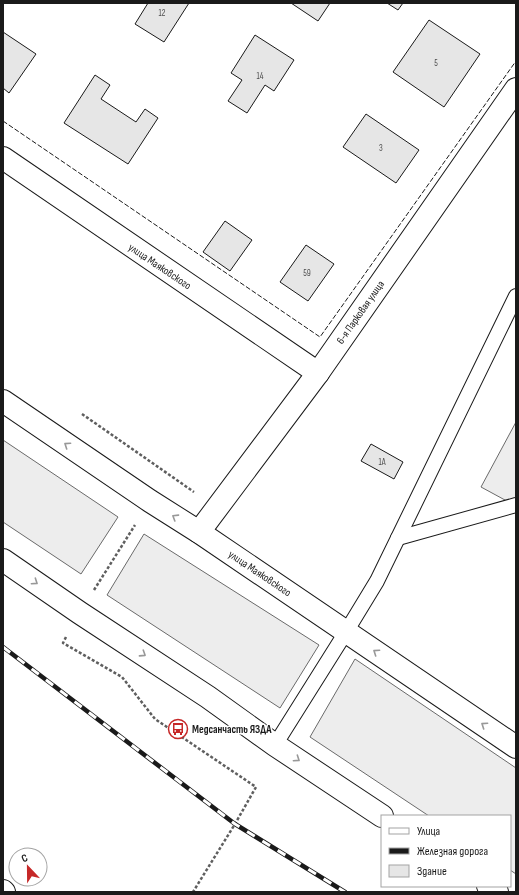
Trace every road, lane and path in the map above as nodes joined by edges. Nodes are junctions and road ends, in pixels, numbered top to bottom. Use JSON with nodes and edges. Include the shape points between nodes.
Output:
{"nodes":[{"id":1,"x":516,"y":89,"type":"edge"},
{"id":2,"x":3,"y":158,"type":"edge"},
{"id":3,"x":515,"y":302,"type":"edge"},
{"id":4,"x":318,"y":373,"type":"junction"},
{"id":5,"x":3,"y":401,"type":"edge"},
{"id":6,"x":82,"y":414,"type":"dead end"},
{"id":7,"x":200,"y":496,"type":"dead end"},
{"id":8,"x":516,"y":505,"type":"edge"},
{"id":9,"x":199,"y":532,"type":"junction"},
{"id":10,"x":398,"y":538,"type":"junction"},
{"id":11,"x":3,"y":560,"type":"edge"},
{"id":12,"x":346,"y":632,"type":"junction"},
{"id":13,"x":155,"y":720,"type":"dead end"},
{"id":14,"x":275,"y":745,"type":"junction"},
{"id":15,"x":516,"y":747,"type":"edge"},
{"id":16,"x":381,"y":815,"type":"edge"},
{"id":17,"x":192,"y":892,"type":"edge"}],
"edges":[{"from":1,"to":4,"type":"main road","name":"6-я Парковая улица"},
{"from":2,"to":4,"type":"main road","name":"улица Маяковского"},
{"from":3,"to":10,"type":"lane"},
{"from":4,"to":9,"type":"main road","name":"6-я Парковая улица"},
{"from":9,"to":5,"type":"main road","name":"улица Маяковского","one_way":true},
{"from":6,"to":7,"type":"path"},
{"from":8,"to":10,"type":"lane"},
{"from":9,"to":12,"type":"main road","name":"улица Маяковского"},
{"from":10,"to":12,"type":"lane","via":[[377,581]]},
{"from":11,"to":14,"type":"main road","one_way":true,"via":[[208,697]]},
{"from":12,"to":14,"type":"lane"},
{"from":15,"to":12,"type":"main road","name":"улица Маяковского","one_way":true},
{"from":13,"to":17,"type":"path","via":[[256,787]]},
{"from":14,"to":16,"type":"main road","one_way":true}]}
